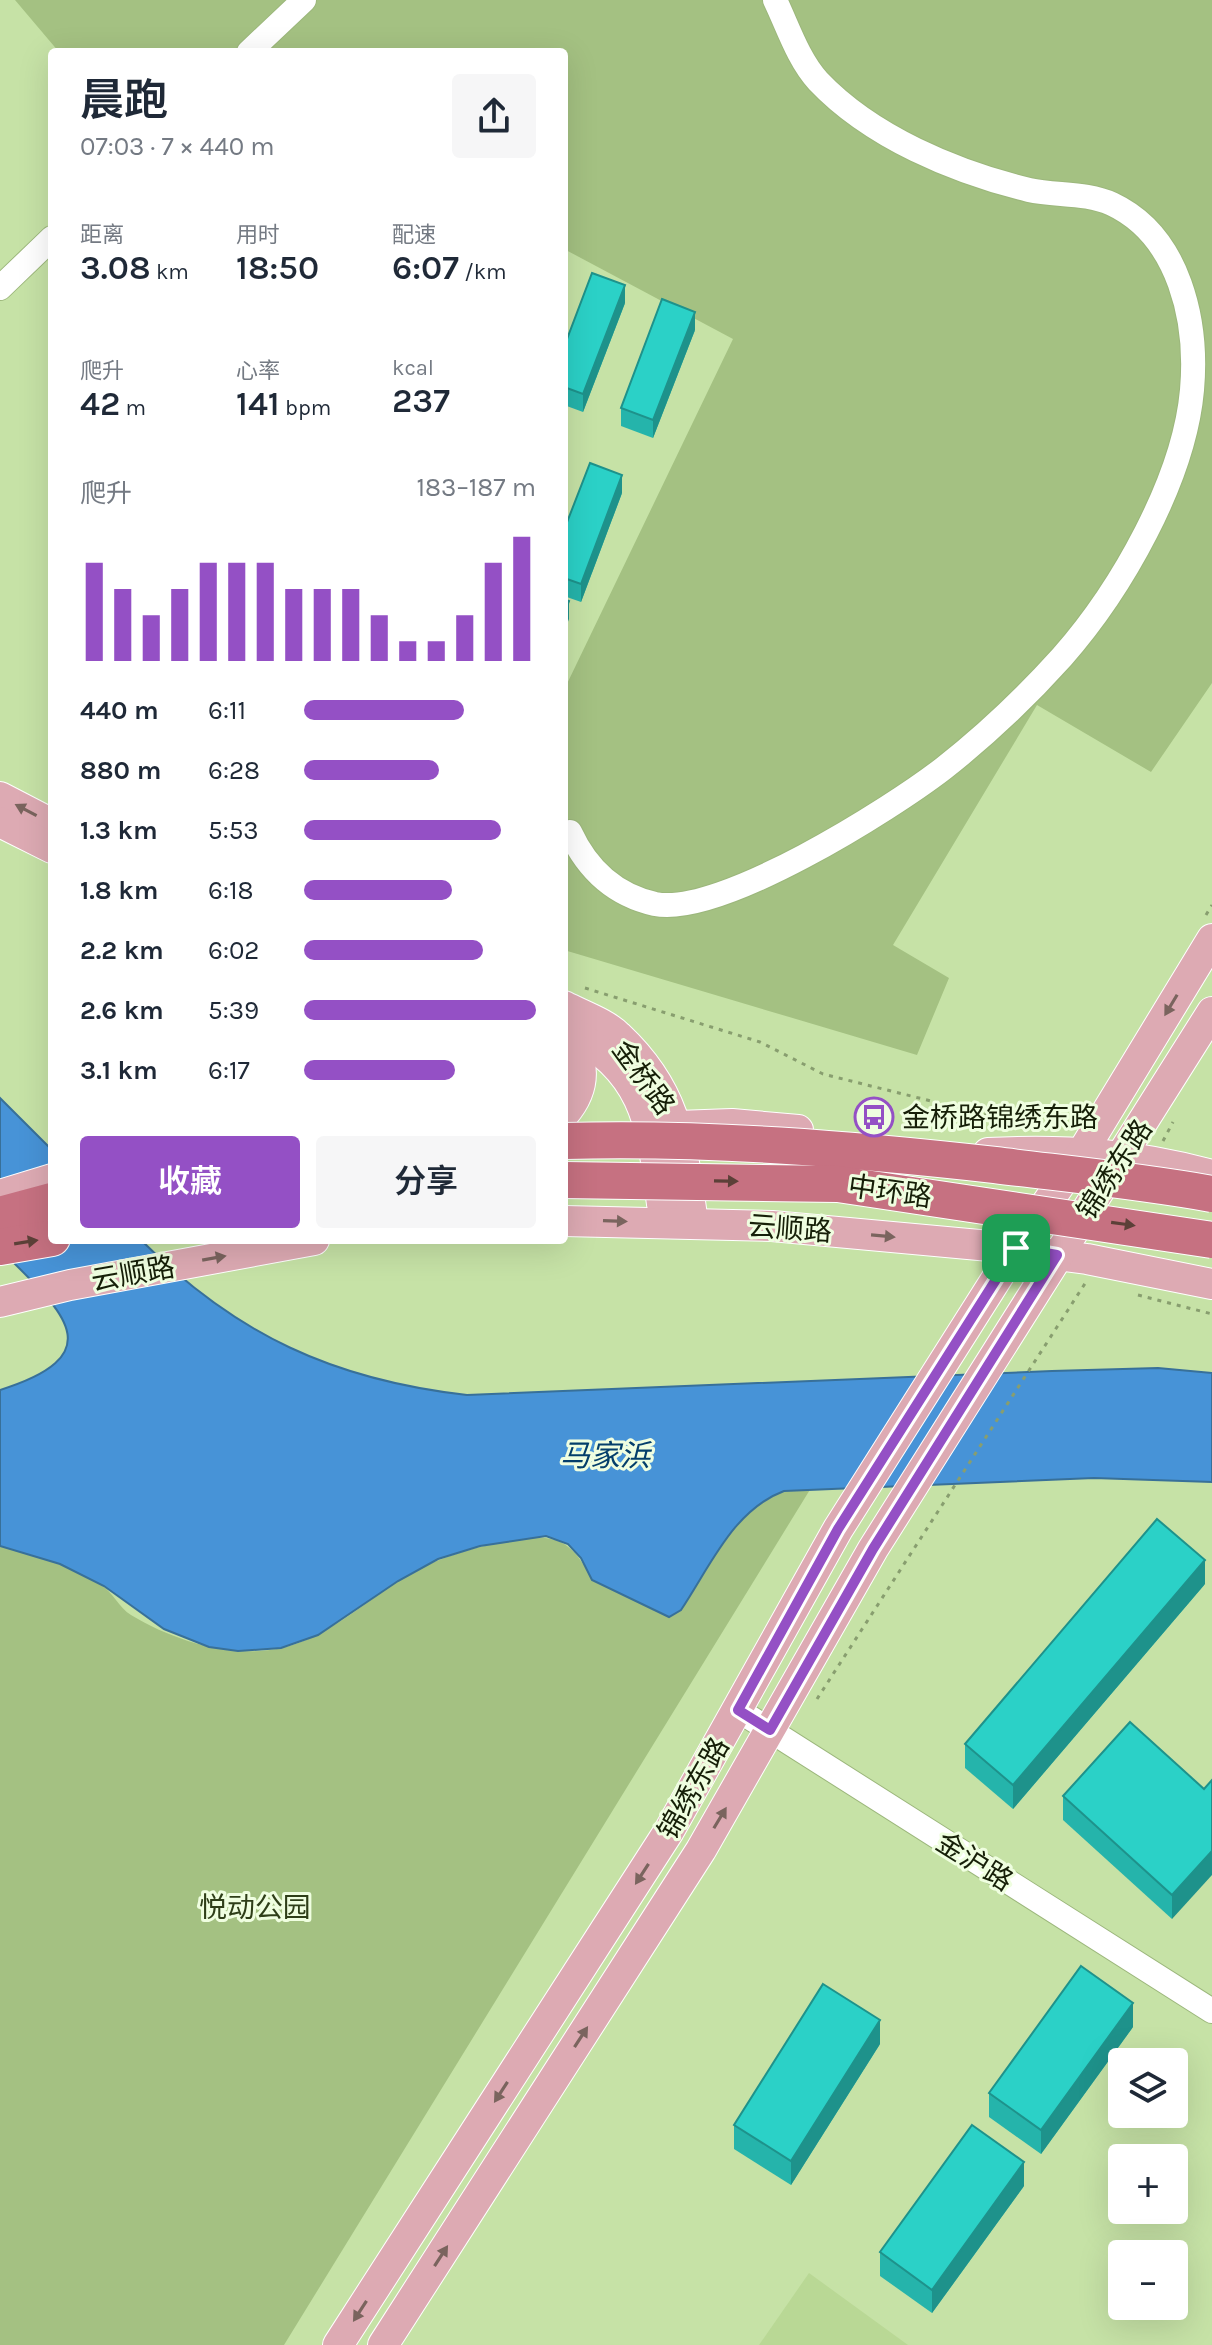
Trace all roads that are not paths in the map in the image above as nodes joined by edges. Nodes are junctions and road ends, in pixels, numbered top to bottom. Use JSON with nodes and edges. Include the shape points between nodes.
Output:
{"nodes":[{"id":1,"x":304,"y":0,"type":"edge"},
{"id":2,"x":775,"y":0,"type":"edge"},
{"id":3,"x":253,"y":48,"type":"edge"},
{"id":4,"x":48,"y":242,"type":"edge"},
{"id":5,"x":0,"y":288,"type":"edge"},
{"id":6,"x":0,"y":797,"type":"edge"},
{"id":7,"x":0,"y":822,"type":"edge"},
{"id":8,"x":48,"y":822,"type":"edge"},
{"id":9,"x":570,"y":832,"type":"dead end"},
{"id":10,"x":48,"y":846,"type":"edge"},
{"id":11,"x":1212,"y":939,"type":"edge"},
{"id":12,"x":572,"y":996,"type":"edge"},
{"id":13,"x":1212,"y":1012,"type":"edge"},
{"id":14,"x":568,"y":1033,"type":"edge"},
{"id":15,"x":568,"y":1038,"type":"edge"},
{"id":16,"x":568,"y":1109,"type":"edge"},
{"id":17,"x":665,"y":1126,"type":"junction"},
{"id":18,"x":568,"y":1129,"type":"edge"},
{"id":19,"x":568,"y":1141,"type":"edge"},
{"id":20,"x":1130,"y":1146,"type":"junction"},
{"id":21,"x":1083,"y":1151,"type":"junction"},
{"id":22,"x":1212,"y":1175,"type":"edge"},
{"id":23,"x":48,"y":1180,"type":"edge"},
{"id":24,"x":568,"y":1180,"type":"edge"},
{"id":25,"x":1212,"y":1194,"type":"edge"},
{"id":26,"x":0,"y":1195,"type":"edge"},
{"id":27,"x":48,"y":1202,"type":"edge"},
{"id":28,"x":0,"y":1215,"type":"edge"},
{"id":29,"x":568,"y":1221,"type":"edge"},
{"id":30,"x":679,"y":1223,"type":"junction"},
{"id":31,"x":48,"y":1239,"type":"edge"},
{"id":32,"x":1212,"y":1240,"type":"edge"},
{"id":33,"x":292,"y":1244,"type":"edge"},
{"id":34,"x":0,"y":1247,"type":"edge"},
{"id":35,"x":1016,"y":1248,"type":"junction"},
{"id":36,"x":1057,"y":1255,"type":"junction"},
{"id":37,"x":1212,"y":1284,"type":"edge"},
{"id":38,"x":0,"y":1302,"type":"edge"},
{"id":39,"x":738,"y":1710,"type":"junction"},
{"id":40,"x":770,"y":1730,"type":"junction"},
{"id":41,"x":1212,"y":2011,"type":"edge"},
{"id":42,"x":338,"y":2345,"type":"edge"},
{"id":43,"x":383,"y":2345,"type":"edge"}],
"edges":[{"from":1,"to":3,"type":"street"},
{"from":2,"to":9,"type":"street","via":[[816,79],[862,117],[940,160],[982,176],[1032,191],[1109,203],[1137,218],[1156,238],[1185,299],[1193,344],[1192,391],[1181,455],[1161,505],[1065,654],[944,767],[886,808],[766,876],[701,900],[658,905],[619,891],[598,874]]},
{"from":4,"to":5,"type":"street"},
{"from":8,"to":6,"type":"main road","one_way":true},
{"from":7,"to":10,"type":"main road"},
{"from":11,"to":21,"type":"main road","name":"锦绣东路","one_way":true},
{"from":12,"to":17,"type":"main road","name":"金桥路","via":[[617,1035],[668,1102]]},
{"from":13,"to":20,"type":"main road","name":"锦绣东路"},
{"from":14,"to":17,"type":"main road","name":"金桥路","via":[[593,1043]]},
{"from":15,"to":16,"type":"main road","via":[[580,1057],[582,1076]]},
{"from":17,"to":18,"type":"main road"},
{"from":17,"to":21,"type":"main road","via":[[732,1124],[986,1153]]},
{"from":17,"to":30,"type":"main road","name":"金桥路"},
{"from":19,"to":25,"type":"highway","name":"中环路","bridge":true,"via":[[830,1146]]},
{"from":20,"to":21,"type":"main road"},
{"from":20,"to":22,"type":"main road"},
{"from":20,"to":36,"type":"main road","name":"锦绣东路"},
{"from":21,"to":35,"type":"main road","name":"锦绣东路"},
{"from":23,"to":26,"type":"main road"},
{"from":24,"to":32,"type":"highway","name":"中环路","one_way":true,"bridge":true,"via":[[838,1184]]},
{"from":27,"to":28,"type":"highway"},
{"from":29,"to":30,"type":"main road","name":"云顺路","one_way":true},
{"from":30,"to":35,"type":"main road","name":"云顺路","one_way":true},
{"from":34,"to":31,"type":"highway","one_way":true},
{"from":38,"to":33,"type":"main road","name":"云顺路","one_way":true},
{"from":35,"to":36,"type":"main road"},
{"from":35,"to":39,"type":"main road","name":"锦绣东路","via":[[838,1529]]},
{"from":36,"to":37,"type":"main road"},
{"from":36,"to":40,"type":"main road","name":"锦绣东路","via":[[873,1549]]},
{"from":39,"to":40,"type":"street","name":"金沪路"},
{"from":39,"to":42,"type":"main road","name":"锦绣东路","one_way":true,"via":[[669,1831]]},
{"from":40,"to":41,"type":"street","name":"金沪路"},
{"from":43,"to":40,"type":"main road","name":"锦绣东路","one_way":true,"via":[[693,1863]]}]}
